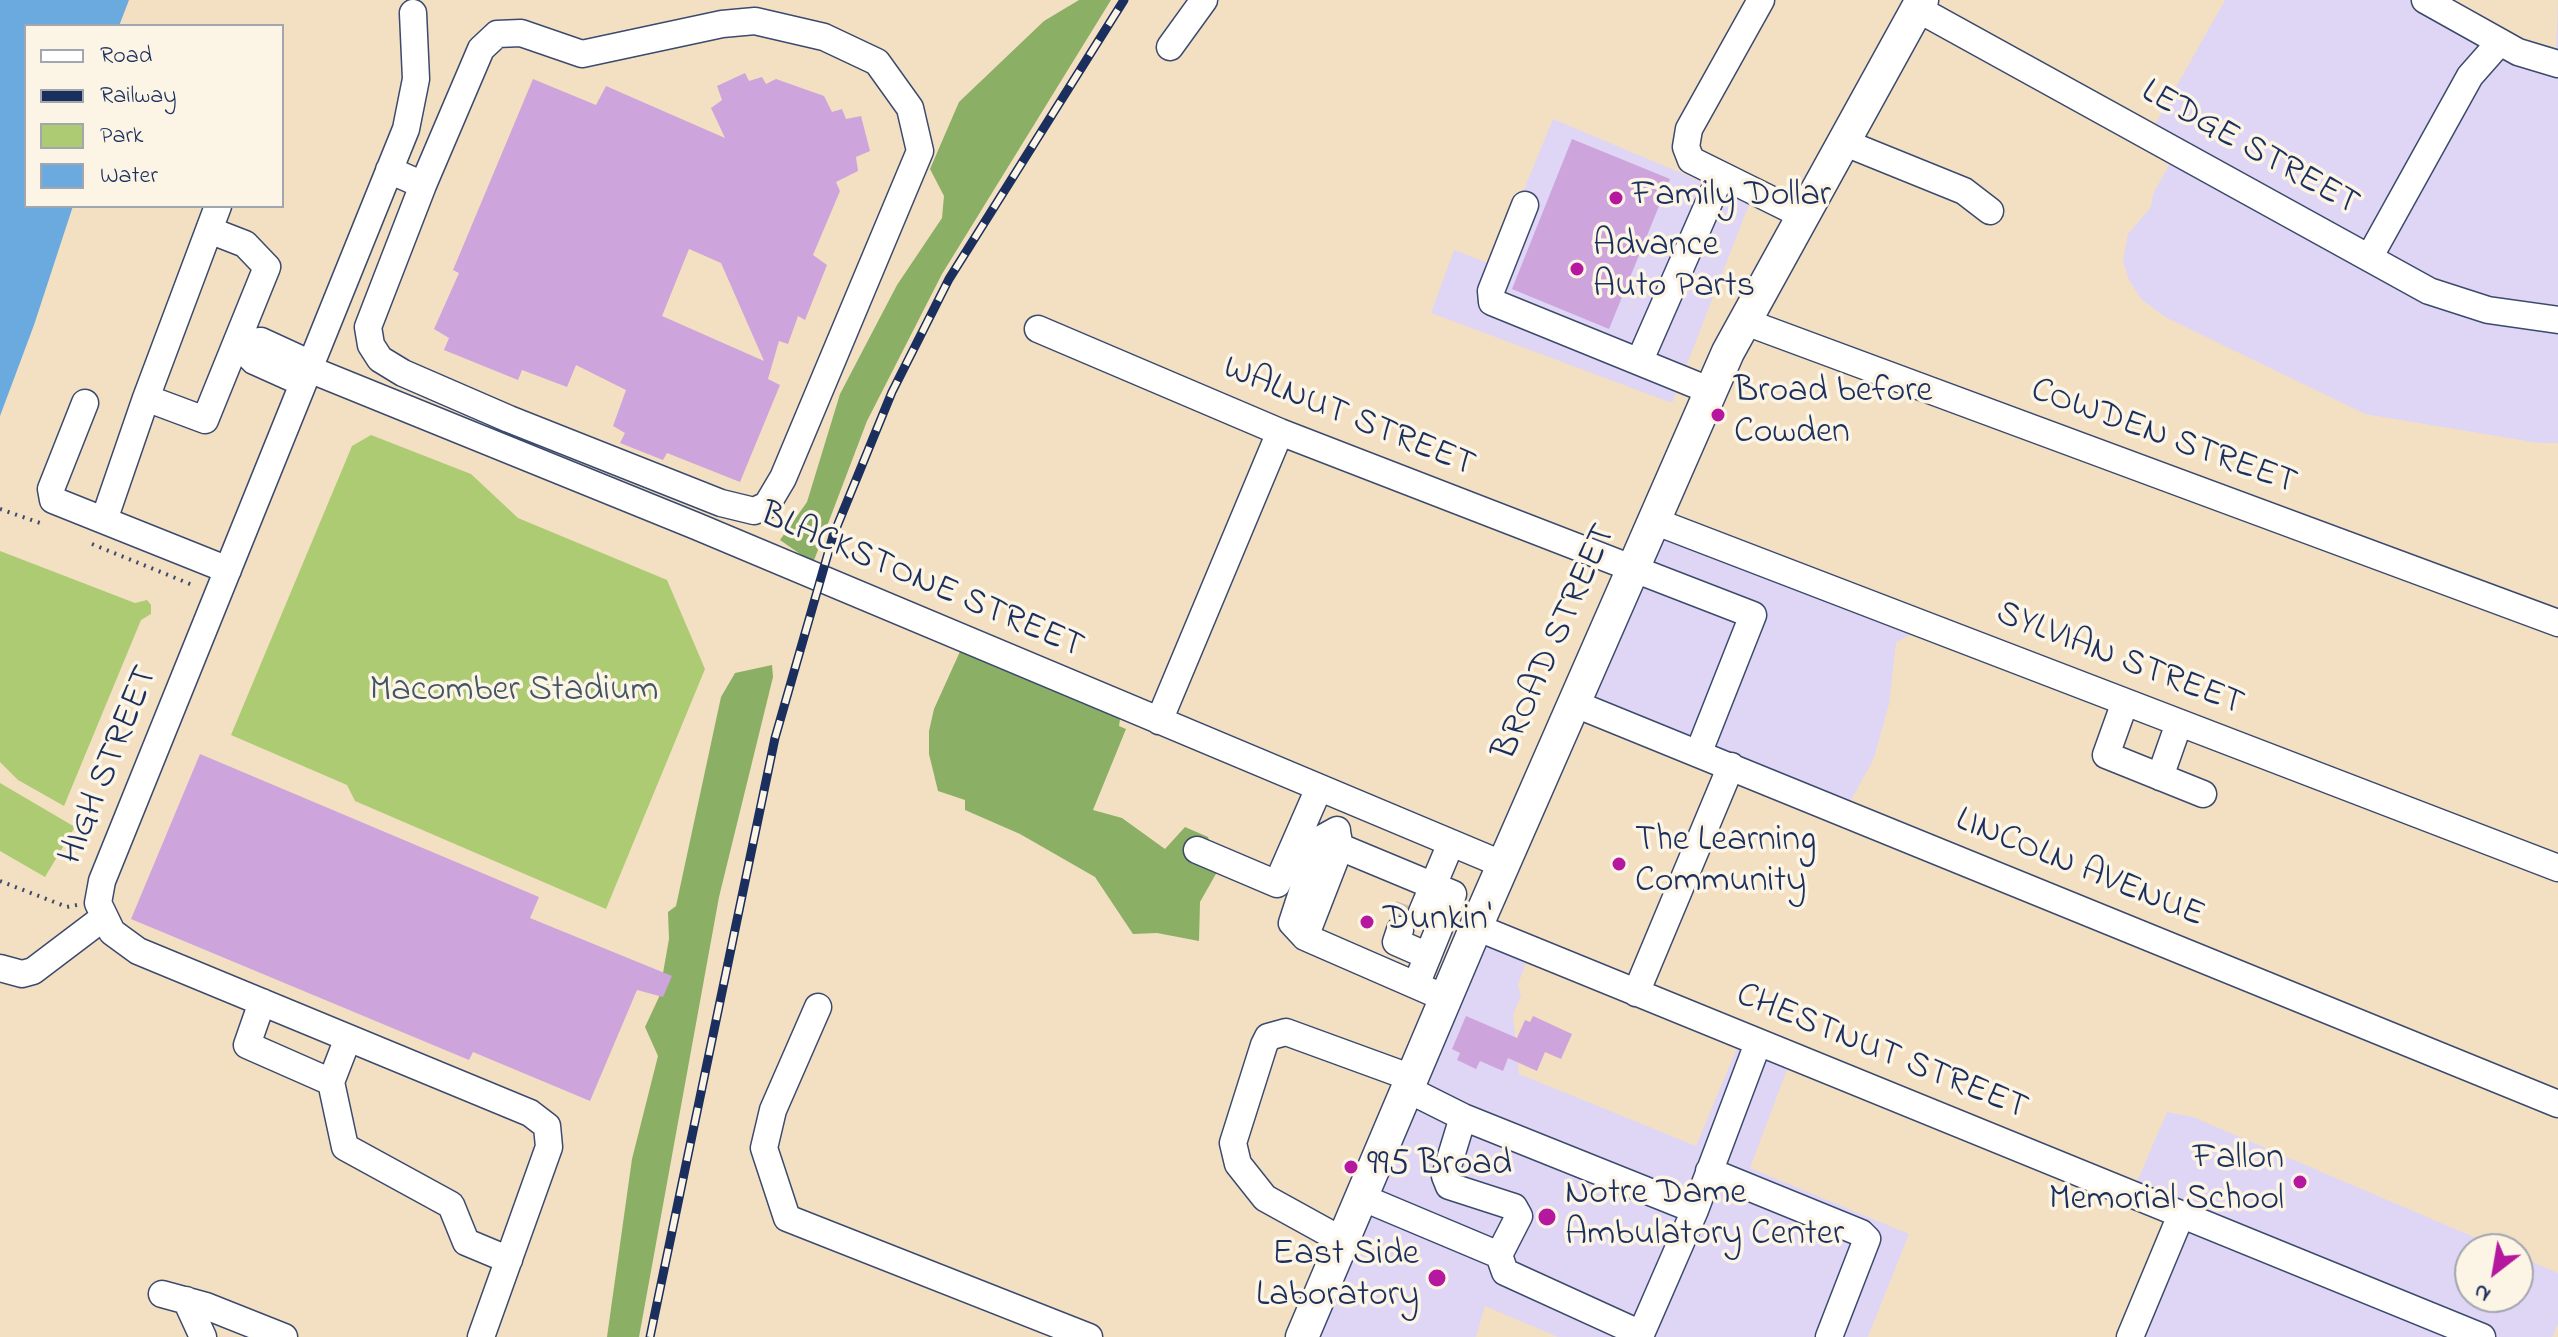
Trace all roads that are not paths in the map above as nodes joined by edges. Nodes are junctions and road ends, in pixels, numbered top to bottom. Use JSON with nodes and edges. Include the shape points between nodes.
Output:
{"nodes":[{"id":1,"x":1204,"y":0,"type":"edge"},
{"id":2,"x":1761,"y":0,"type":"edge"},
{"id":3,"x":2425,"y":0,"type":"edge"},
{"id":4,"x":1920,"y":4,"type":"edge"},
{"id":5,"x":413,"y":13,"type":"dead end"},
{"id":6,"x":2500,"y":42,"type":"junction"},
{"id":7,"x":1170,"y":47,"type":"dead end"},
{"id":8,"x":2558,"y":64,"type":"edge"},
{"id":9,"x":1843,"y":142,"type":"junction"},
{"id":10,"x":389,"y":170,"type":"junction"},
{"id":11,"x":1721,"y":175,"type":"junction"},
{"id":12,"x":423,"y":185,"type":"junction"},
{"id":13,"x":1525,"y":205,"type":"dead end"},
{"id":14,"x":1990,"y":211,"type":"dead end"},
{"id":15,"x":1802,"y":215,"type":"junction"},
{"id":16,"x":214,"y":218,"type":"edge"},
{"id":17,"x":2369,"y":258,"type":"junction"},
{"id":18,"x":2558,"y":320,"type":"edge"},
{"id":19,"x":1743,"y":321,"type":"junction"},
{"id":20,"x":1038,"y":329,"type":"dead end"},
{"id":21,"x":238,"y":344,"type":"junction"},
{"id":22,"x":1640,"y":360,"type":"junction"},
{"id":23,"x":308,"y":372,"type":"junction"},
{"id":24,"x":1711,"y":391,"type":"junction"},
{"id":25,"x":146,"y":398,"type":"junction"},
{"id":26,"x":85,"y":403,"type":"dead end"},
{"id":27,"x":1280,"y":432,"type":"junction"},
{"id":28,"x":104,"y":520,"type":"junction"},
{"id":29,"x":1654,"y":521,"type":"junction"},
{"id":30,"x":228,"y":570,"type":"junction"},
{"id":31,"x":1632,"y":571,"type":"junction"},
{"id":32,"x":2558,"y":623,"type":"edge"},
{"id":33,"x":2125,"y":702,"type":"junction"},
{"id":34,"x":1573,"y":703,"type":"junction"},
{"id":35,"x":1159,"y":721,"type":"junction"},
{"id":36,"x":2179,"y":723,"type":"junction"},
{"id":37,"x":1698,"y":754,"type":"junction"},
{"id":38,"x":1731,"y":766,"type":"junction"},
{"id":39,"x":2160,"y":777,"type":"junction"},
{"id":40,"x":1319,"y":788,"type":"junction"},
{"id":41,"x":2203,"y":794,"type":"dead end"},
{"id":42,"x":1349,"y":800,"type":"junction"},
{"id":43,"x":1338,"y":838,"type":"junction"},
{"id":44,"x":1451,"y":843,"type":"junction"},
{"id":45,"x":1197,"y":850,"type":"dead end"},
{"id":46,"x":1504,"y":865,"type":"junction"},
{"id":47,"x":2558,"y":868,"type":"edge"},
{"id":48,"x":1435,"y":886,"type":"junction"},
{"id":49,"x":101,"y":910,"type":"junction"},
{"id":50,"x":1480,"y":917,"type":"junction"},
{"id":51,"x":1414,"y":931,"type":"junction"},
{"id":52,"x":3,"y":975,"type":"edge"},
{"id":53,"x":1416,"y":985,"type":"junction"},
{"id":54,"x":1636,"y":993,"type":"junction"},
{"id":55,"x":1445,"y":998,"type":"junction"},
{"id":56,"x":262,"y":1002,"type":"junction"},
{"id":57,"x":818,"y":1007,"type":"dead end"},
{"id":58,"x":348,"y":1038,"type":"junction"},
{"id":59,"x":1758,"y":1043,"type":"junction"},
{"id":60,"x":331,"y":1082,"type":"junction"},
{"id":61,"x":1409,"y":1084,"type":"junction"},
{"id":62,"x":2558,"y":1104,"type":"edge"},
{"id":63,"x":1463,"y":1117,"type":"junction"},
{"id":64,"x":1709,"y":1171,"type":"junction"},
{"id":65,"x":1361,"y":1197,"type":"junction"},
{"id":66,"x":1695,"y":1210,"type":"junction"},
{"id":67,"x":2181,"y":1215,"type":"junction"},
{"id":68,"x":1343,"y":1241,"type":"junction"},
{"id":69,"x":1499,"y":1255,"type":"junction"},
{"id":70,"x":509,"y":1260,"type":"junction"},
{"id":71,"x":1642,"y":1336,"type":"edge"},
{"id":72,"x":203,"y":1337,"type":"edge"},
{"id":73,"x":284,"y":1337,"type":"edge"},
{"id":74,"x":481,"y":1337,"type":"edge"},
{"id":75,"x":1089,"y":1337,"type":"edge"},
{"id":76,"x":1302,"y":1337,"type":"edge"},
{"id":77,"x":1829,"y":1337,"type":"edge"},
{"id":78,"x":2130,"y":1337,"type":"edge"},
{"id":79,"x":2482,"y":1337,"type":"edge"}],
"edges":[{"from":1,"to":7,"type":"street"},
{"from":2,"to":11,"type":"street","via":[[1689,129],[1686,147],[1691,160]]},
{"from":3,"to":6,"type":"street"},
{"from":4,"to":9,"type":"main road","name":"BROAD STREET"},
{"from":4,"to":17,"type":"street","name":"LEDGE STREET"},
{"from":5,"to":10,"type":"street","name":"HIGH STREET","via":[[413,103]]},
{"from":6,"to":8,"type":"street"},
{"from":6,"to":17,"type":"street","via":[[2470,76]]},
{"from":9,"to":14,"type":"street","via":[[1964,191]]},
{"from":9,"to":15,"type":"main road","name":"BROAD STREET"},
{"from":10,"to":12,"type":"street"},
{"from":10,"to":23,"type":"street","name":"HIGH STREET"},
{"from":11,"to":15,"type":"street"},
{"from":11,"to":22,"type":"street"},
{"from":12,"to":12,"type":"street","via":[[481,49],[504,33],[521,33],[582,54],[740,22],[809,32],[867,55],[884,69],[910,108],[920,151],[783,478],[767,505],[754,511],[721,503],[509,419],[380,359],[368,327]]},
{"from":13,"to":22,"type":"street","via":[[1491,291],[1492,302]]},
{"from":15,"to":19,"type":"main road","name":"BROAD STREET"},
{"from":16,"to":21,"type":"street","via":[[267,267]]},
{"from":16,"to":25,"type":"street"},
{"from":17,"to":18,"type":"street","name":"LEDGE STREET","via":[[2456,303]]},
{"from":19,"to":24,"type":"main road","name":"BROAD STREET"},
{"from":19,"to":32,"type":"street","name":"COWDEN STREET"},
{"from":20,"to":27,"type":"street","name":"WALNUT STREET"},
{"from":21,"to":23,"type":"street","name":"BLACKSTONE STREET","via":[[261,341]]},
{"from":21,"to":25,"type":"street","via":[[205,420]]},
{"from":22,"to":24,"type":"street"},
{"from":23,"to":30,"type":"street","name":"HIGH STREET"},
{"from":23,"to":35,"type":"street","name":"BLACKSTONE STREET","via":[[696,526]]},
{"from":24,"to":29,"type":"main road","name":"BROAD STREET"},
{"from":25,"to":28,"type":"street"},
{"from":26,"to":28,"type":"street","via":[[51,489],[53,500]]},
{"from":27,"to":31,"type":"street","name":"WALNUT STREET"},
{"from":27,"to":35,"type":"street"},
{"from":28,"to":30,"type":"street"},
{"from":29,"to":31,"type":"main road","name":"BROAD STREET"},
{"from":29,"to":33,"type":"street","name":"SYLVIAN STREET"},
{"from":30,"to":49,"type":"street","name":"HIGH STREET","via":[[102,881]]},
{"from":31,"to":34,"type":"main road","name":"BROAD STREET"},
{"from":31,"to":37,"type":"street","name":"WALNUT STREET","via":[[1753,615]]},
{"from":33,"to":36,"type":"street","name":"SYLVIAN STREET"},
{"from":33,"to":39,"type":"street","via":[[2106,755]]},
{"from":34,"to":37,"type":"street","name":"LINCOLN AVENUE"},
{"from":34,"to":46,"type":"main road","name":"BROAD STREET"},
{"from":35,"to":40,"type":"street","name":"BLACKSTONE STREET"},
{"from":36,"to":39,"type":"street"},
{"from":36,"to":47,"type":"street","name":"SYLVIAN STREET"},
{"from":37,"to":38,"type":"street","name":"LINCOLN AVENUE"},
{"from":38,"to":54,"type":"street"},
{"from":38,"to":62,"type":"street","name":"LINCOLN AVENUE"},
{"from":39,"to":41,"type":"street"},
{"from":40,"to":42,"type":"street","name":"BLACKSTONE STREET"},
{"from":40,"to":45,"type":"street","via":[[1277,884]]},
{"from":42,"to":43,"type":"street"},
{"from":42,"to":44,"type":"street","name":"BLACKSTONE STREET"},
{"from":43,"to":48,"type":"street","name":"CHESTNUT STREET"},
{"from":43,"to":53,"type":"street","via":[[1319,840],[1292,923],[1305,937]]},
{"from":44,"to":46,"type":"street","name":"BLACKSTONE STREET"},
{"from":44,"to":48,"type":"street"},
{"from":46,"to":50,"type":"main road","name":"BROAD STREET"},
{"from":48,"to":50,"type":"street","name":"CHESTNUT STREET"},
{"from":48,"to":51,"type":"street"},
{"from":48,"to":51,"type":"street"},
{"from":49,"to":52,"type":"street","via":[[33,971]]},
{"from":49,"to":56,"type":"street","name":"HIGH STREET","via":[[112,932],[138,951]]},
{"from":50,"to":54,"type":"street","name":"CHESTNUT STREET"},
{"from":50,"to":55,"type":"main road","name":"BROAD STREET"},
{"from":51,"to":53,"type":"street"},
{"from":53,"to":55,"type":"street"},
{"from":54,"to":59,"type":"street","name":"CHESTNUT STREET"},
{"from":55,"to":61,"type":"main road","name":"BROAD STREET"},
{"from":56,"to":58,"type":"street","name":"HIGH STREET"},
{"from":56,"to":60,"type":"street","via":[[247,1045]]},
{"from":57,"to":75,"type":"street","via":[[773,1110],[764,1148],[787,1218]]},
{"from":58,"to":60,"type":"street"},
{"from":58,"to":70,"type":"street","name":"HIGH STREET","via":[[530,1113],[547,1126],[549,1147]]},
{"from":59,"to":64,"type":"street"},
{"from":59,"to":67,"type":"street","name":"CHESTNUT STREET"},
{"from":60,"to":70,"type":"street","via":[[345,1147],[451,1205],[466,1242]]},
{"from":61,"to":63,"type":"street"},
{"from":61,"to":65,"type":"main road","name":"BROAD STREET"},
{"from":61,"to":68,"type":"street","via":[[1286,1032],[1268,1037],[1264,1045],[1233,1143],[1238,1164],[1265,1198]]},
{"from":63,"to":66,"type":"street"},
{"from":63,"to":69,"type":"street","via":[[1445,1176],[1449,1186],[1514,1207],[1519,1216]]},
{"from":64,"to":66,"type":"street"},
{"from":64,"to":77,"type":"street","via":[[1867,1239]]},
{"from":65,"to":68,"type":"main road","name":"BROAD STREET"},
{"from":65,"to":69,"type":"street"},
{"from":66,"to":71,"type":"street"},
{"from":67,"to":78,"type":"street"},
{"from":67,"to":79,"type":"street","name":"CHESTNUT STREET"},
{"from":68,"to":76,"type":"main road","name":"BROAD STREET"},
{"from":69,"to":71,"type":"street","via":[[1505,1272]]},
{"from":70,"to":74,"type":"street","name":"HIGH STREET"},
{"from":72,"to":73,"type":"street","via":[[174,1297]]}]}
